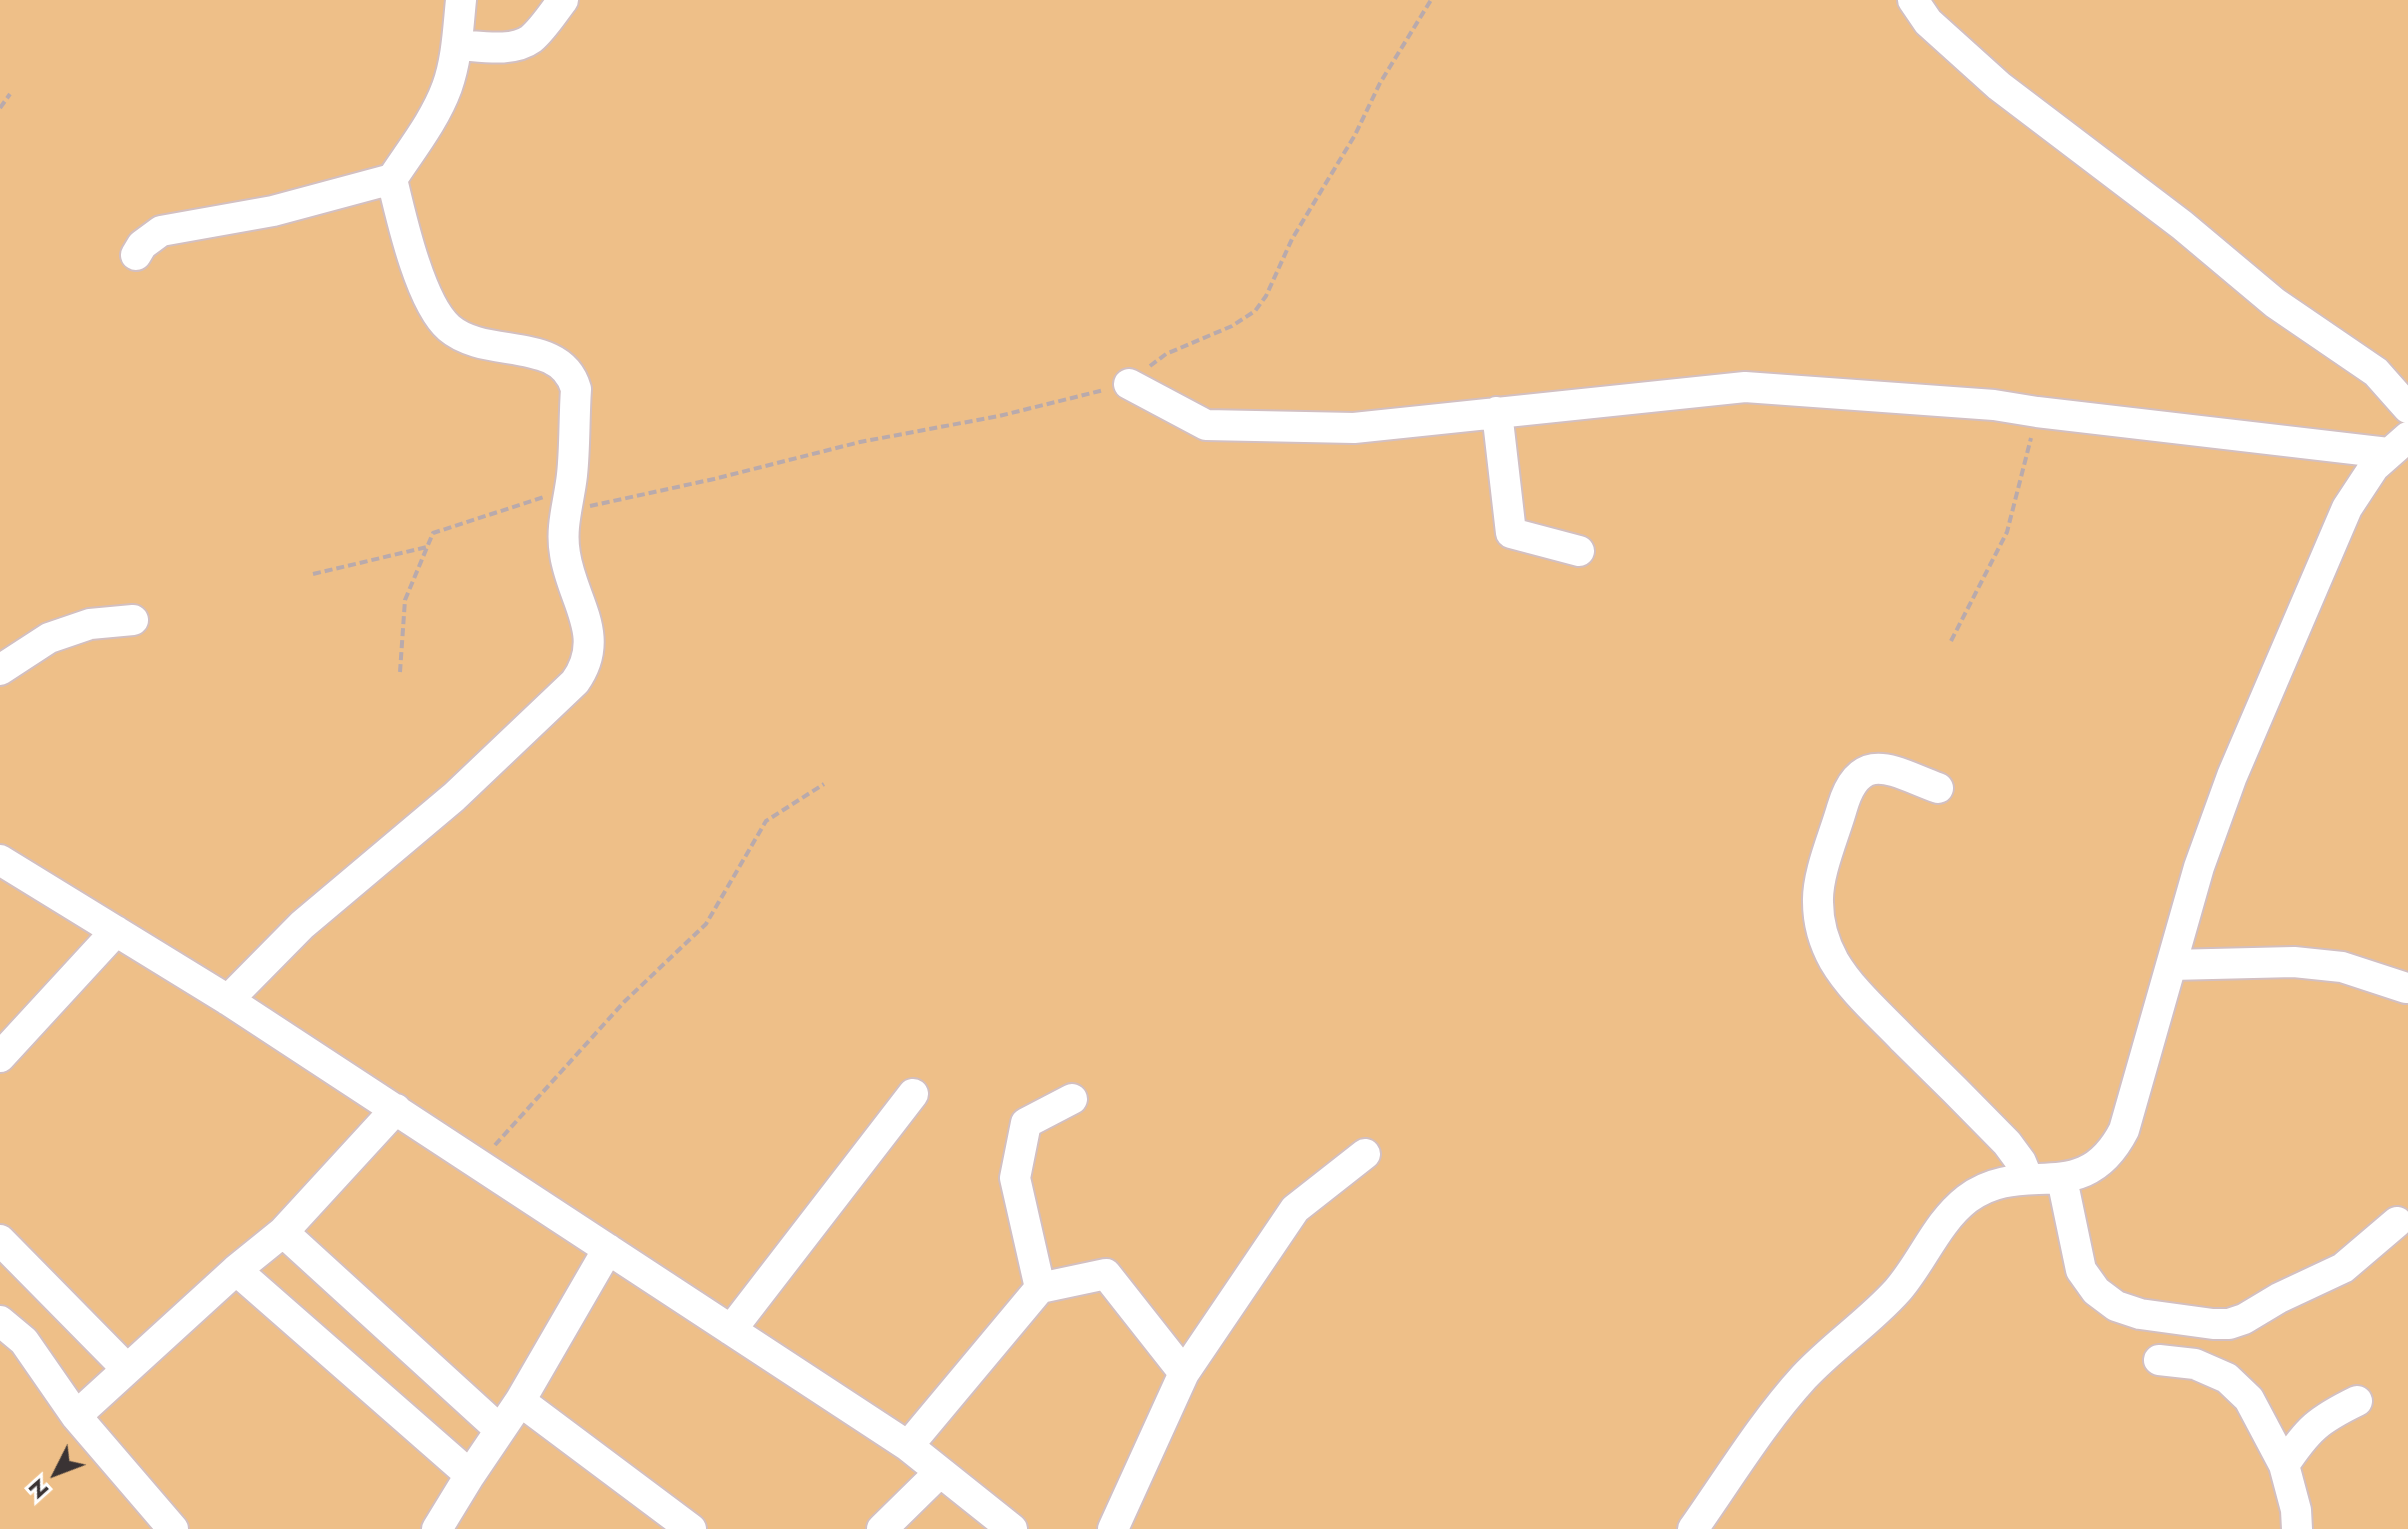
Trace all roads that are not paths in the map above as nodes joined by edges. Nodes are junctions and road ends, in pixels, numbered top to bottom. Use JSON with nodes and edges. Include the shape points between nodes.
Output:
{"nodes":[{"id":1,"x":461,"y":0,"type":"edge"},
{"id":2,"x":563,"y":0,"type":"edge"},
{"id":3,"x":1913,"y":0,"type":"edge"},
{"id":4,"x":457,"y":45,"type":"junction"},
{"id":5,"x":392,"y":179,"type":"junction"},
{"id":6,"x":136,"y":255,"type":"dead end"},
{"id":7,"x":1129,"y":384,"type":"road end"},
{"id":8,"x":2404,"y":391,"type":"edge"},
{"id":9,"x":1497,"y":412,"type":"junction"},
{"id":10,"x":2398,"y":445,"type":"edge"},
{"id":11,"x":1579,"y":551,"type":"dead end"},
{"id":12,"x":133,"y":620,"type":"dead end"},
{"id":13,"x":0,"y":670,"type":"edge"},
{"id":14,"x":1938,"y":788,"type":"dead end"},
{"id":15,"x":0,"y":860,"type":"edge"},
{"id":16,"x":116,"y":931,"type":"junction"},
{"id":17,"x":2171,"y":965,"type":"junction"},
{"id":18,"x":2406,"y":988,"type":"dead end"},
{"id":19,"x":228,"y":1000,"type":"junction"},
{"id":20,"x":0,"y":1057,"type":"edge"},
{"id":21,"x":913,"y":1094,"type":"dead end"},
{"id":22,"x":1072,"y":1099,"type":"dead end"},
{"id":23,"x":396,"y":1109,"type":"junction"},
{"id":24,"x":1365,"y":1154,"type":"dead end"},
{"id":25,"x":2028,"y":1179,"type":"junction"},
{"id":26,"x":2062,"y":1179,"type":"junction"},
{"id":27,"x":2397,"y":1222,"type":"dead end"},
{"id":28,"x":283,"y":1232,"type":"junction"},
{"id":29,"x":0,"y":1240,"type":"edge"},
{"id":30,"x":608,"y":1249,"type":"junction"},
{"id":31,"x":236,"y":1270,"type":"junction"},
{"id":32,"x":1040,"y":1288,"type":"junction"},
{"id":33,"x":0,"y":1321,"type":"edge"},
{"id":34,"x":731,"y":1330,"type":"junction"},
{"id":35,"x":2159,"y":1360,"type":"dead end"},
{"id":36,"x":127,"y":1369,"type":"junction"},
{"id":37,"x":1184,"y":1373,"type":"junction"},
{"id":38,"x":520,"y":1401,"type":"junction"},
{"id":39,"x":2357,"y":1401,"type":"dead end"},
{"id":40,"x":76,"y":1416,"type":"junction"},
{"id":41,"x":500,"y":1430,"type":"junction"},
{"id":42,"x":908,"y":1446,"type":"junction"},
{"id":43,"x":2284,"y":1465,"type":"junction"},
{"id":44,"x":940,"y":1472,"type":"junction"},
{"id":45,"x":470,"y":1475,"type":"junction"},
{"id":46,"x":173,"y":1529,"type":"edge"},
{"id":47,"x":437,"y":1529,"type":"edge"},
{"id":48,"x":691,"y":1529,"type":"edge"},
{"id":49,"x":882,"y":1529,"type":"edge"},
{"id":50,"x":1012,"y":1529,"type":"edge"},
{"id":51,"x":1113,"y":1529,"type":"edge"},
{"id":52,"x":1693,"y":1529,"type":"edge"},
{"id":53,"x":2297,"y":1529,"type":"edge"}],
"edges":[{"from":1,"to":4,"type":"street"},
{"from":2,"to":4,"type":"street","via":[[522,44]]},
{"from":3,"to":8,"type":"street","via":[[1928,22],[1999,86],[2275,303]]},
{"from":4,"to":5,"type":"street","via":[[440,103]]},
{"from":5,"to":6,"type":"street","via":[[273,211],[161,231]]},
{"from":5,"to":19,"type":"street","via":[[409,247],[436,312],[448,327],[483,345],[546,356],[573,379],[565,554],[590,640],[589,655],[575,682],[454,797],[302,925]]},
{"from":7,"to":9,"type":"street","via":[[1206,425],[1354,428]]},
{"from":9,"to":10,"type":"street","via":[[1745,387],[1994,405]]},
{"from":9,"to":11,"type":"street","via":[[1511,533]]},
{"from":10,"to":17,"type":"street","via":[[2347,508],[2232,776]]},
{"from":12,"to":13,"type":"street","via":[[90,624],[49,638]]},
{"from":14,"to":25,"type":"street","via":[[1883,768],[1857,776],[1847,791],[1818,890],[1820,921],[1844,974],[2007,1143]]},
{"from":15,"to":16,"type":"street"},
{"from":16,"to":19,"type":"street"},
{"from":16,"to":20,"type":"street"},
{"from":17,"to":18,"type":"street","via":[[2294,962],[2342,967]]},
{"from":17,"to":26,"type":"street","via":[[2124,1130],[2092,1168]]},
{"from":19,"to":23,"type":"street"},
{"from":21,"to":34,"type":"street"},
{"from":22,"to":32,"type":"street","via":[[1026,1123],[1015,1178]]},
{"from":23,"to":28,"type":"street"},
{"from":23,"to":30,"type":"street"},
{"from":24,"to":37,"type":"street","via":[[1295,1209]]},
{"from":25,"to":26,"type":"street"},
{"from":25,"to":52,"type":"street","via":[[1989,1186],[1954,1211],[1900,1288],[1792,1391]]},
{"from":26,"to":27,"type":"street","via":[[2081,1270],[2096,1291],[2116,1306],[2140,1314],[2213,1324],[2244,1319],[2343,1268]]},
{"from":28,"to":31,"type":"street"},
{"from":28,"to":41,"type":"street"},
{"from":29,"to":36,"type":"street"},
{"from":30,"to":34,"type":"street"},
{"from":30,"to":38,"type":"street"},
{"from":31,"to":36,"type":"street"},
{"from":31,"to":45,"type":"street"},
{"from":32,"to":37,"type":"street","via":[[1106,1274]]},
{"from":32,"to":42,"type":"street"},
{"from":33,"to":40,"type":"street","via":[[24,1341]]},
{"from":34,"to":42,"type":"street"},
{"from":35,"to":43,"type":"street","via":[[2195,1364],[2227,1378],[2249,1399]]},
{"from":36,"to":40,"type":"street"},
{"from":37,"to":51,"type":"street"},
{"from":38,"to":41,"type":"street"},
{"from":38,"to":48,"type":"street"},
{"from":39,"to":43,"type":"street","via":[[2327,1416],[2302,1438]]},
{"from":40,"to":46,"type":"street"},
{"from":41,"to":45,"type":"street"},
{"from":42,"to":44,"type":"street"},
{"from":43,"to":53,"type":"street"},
{"from":44,"to":49,"type":"street"},
{"from":44,"to":50,"type":"street"},
{"from":45,"to":47,"type":"street"}]}
